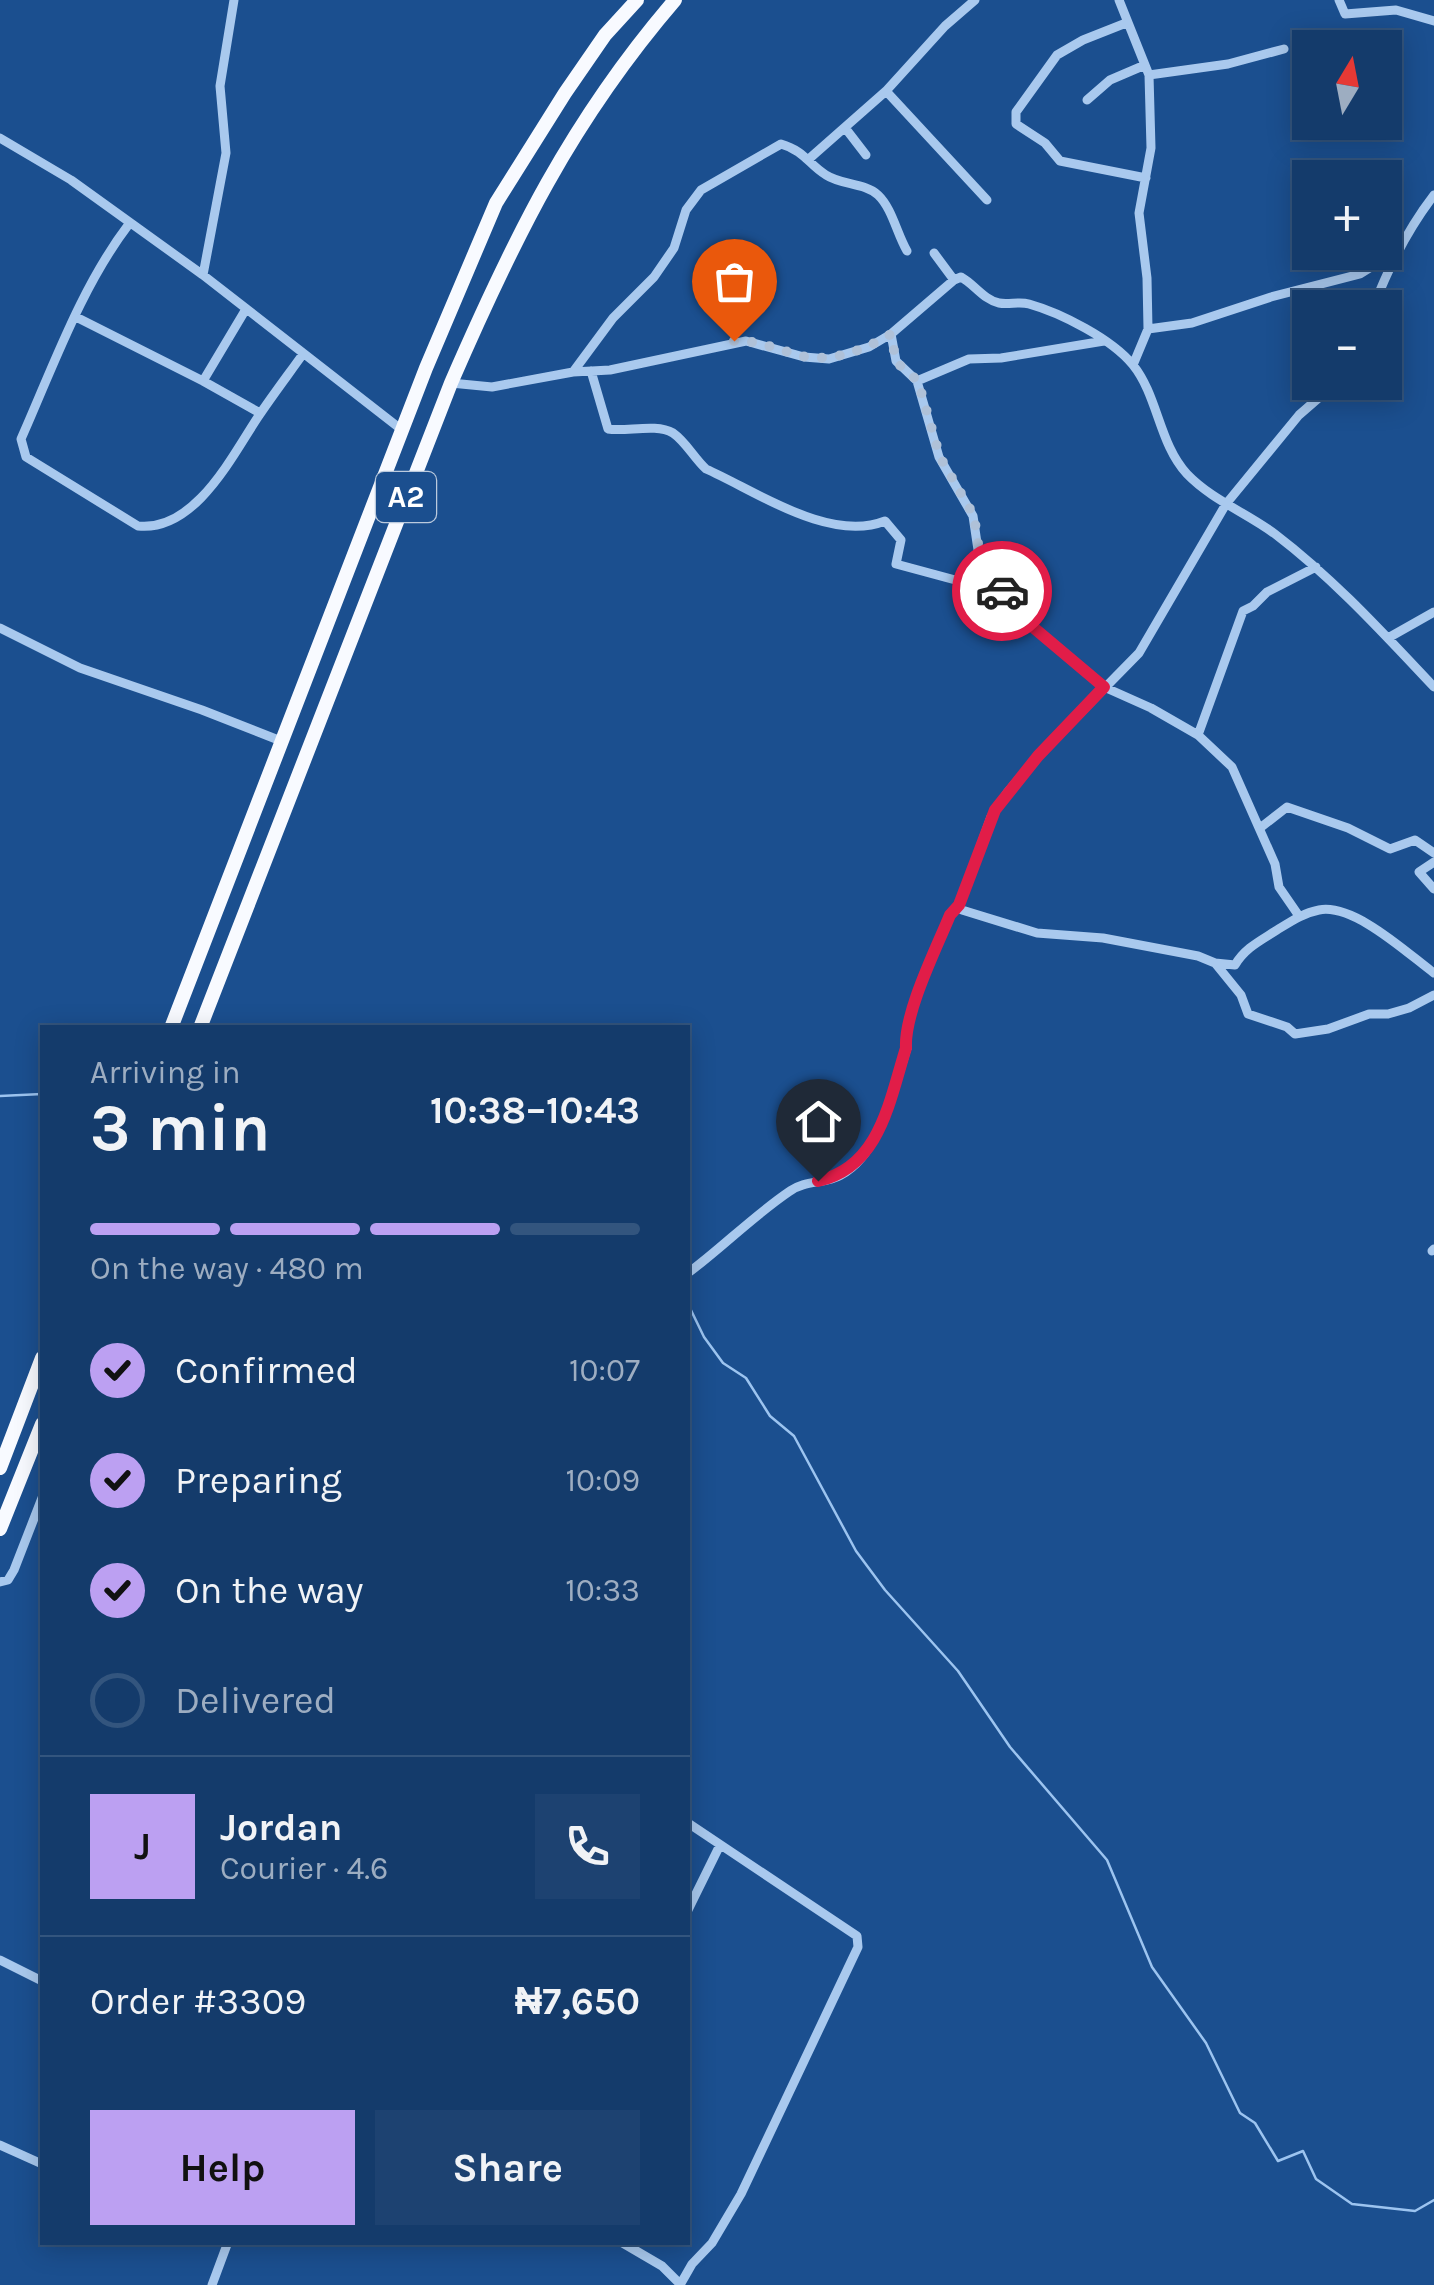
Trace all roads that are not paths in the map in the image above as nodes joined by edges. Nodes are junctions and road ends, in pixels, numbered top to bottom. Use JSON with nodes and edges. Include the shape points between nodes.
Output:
{"nodes":[{"id":1,"x":234,"y":0,"type":"edge"},
{"id":2,"x":636,"y":0,"type":"edge"},
{"id":3,"x":675,"y":0,"type":"edge"},
{"id":4,"x":975,"y":0,"type":"edge"},
{"id":5,"x":1119,"y":0,"type":"edge"},
{"id":6,"x":1339,"y":0,"type":"edge"},
{"id":7,"x":1434,"y":21,"type":"edge"},
{"id":8,"x":1126,"y":23,"type":"junction"},
{"id":9,"x":1284,"y":49,"type":"dead end"},
{"id":10,"x":1147,"y":70,"type":"junction"},
{"id":11,"x":886,"y":91,"type":"junction"},
{"id":12,"x":1088,"y":100,"type":"dead end"},
{"id":13,"x":846,"y":129,"type":"junction"},
{"id":14,"x":0,"y":138,"type":"edge"},
{"id":15,"x":866,"y":155,"type":"dead end"},
{"id":16,"x":810,"y":158,"type":"junction"},
{"id":17,"x":1146,"y":178,"type":"junction"},
{"id":18,"x":1434,"y":195,"type":"edge"},
{"id":19,"x":986,"y":200,"type":"dead end"},
{"id":20,"x":129,"y":224,"type":"junction"},
{"id":21,"x":1402,"y":241,"type":"edge"},
{"id":22,"x":907,"y":251,"type":"dead end"},
{"id":23,"x":934,"y":253,"type":"dead end"},
{"id":24,"x":1363,"y":270,"type":"edge"},
{"id":25,"x":203,"y":276,"type":"junction"},
{"id":26,"x":954,"y":280,"type":"junction"},
{"id":27,"x":1008,"y":294,"type":"dead end"},
{"id":28,"x":999,"y":303,"type":"junction"},
{"id":29,"x":246,"y":309,"type":"junction"},
{"id":30,"x":76,"y":317,"type":"junction"},
{"id":31,"x":1148,"y":329,"type":"junction"},
{"id":32,"x":891,"y":334,"type":"junction"},
{"id":33,"x":1104,"y":341,"type":"junction"},
{"id":34,"x":303,"y":354,"type":"junction"},
{"id":35,"x":1134,"y":365,"type":"junction"},
{"id":36,"x":591,"y":371,"type":"junction"},
{"id":37,"x":573,"y":372,"type":"junction"},
{"id":38,"x":203,"y":380,"type":"junction"},
{"id":39,"x":918,"y":381,"type":"junction"},
{"id":40,"x":451,"y":383,"type":"junction"},
{"id":41,"x":1317,"y":400,"type":"edge"},
{"id":42,"x":260,"y":414,"type":"junction"},
{"id":43,"x":402,"y":430,"type":"junction"},
{"id":44,"x":1226,"y":504,"type":"junction"},
{"id":45,"x":1316,"y":566,"type":"junction"},
{"id":46,"x":998,"y":586,"type":"junction"},
{"id":47,"x":1434,"y":612,"type":"edge"},
{"id":48,"x":0,"y":628,"type":"edge"},
{"id":49,"x":1388,"y":638,"type":"junction"},
{"id":50,"x":1104,"y":687,"type":"junction"},
{"id":51,"x":1434,"y":687,"type":"edge"},
{"id":52,"x":1198,"y":736,"type":"junction"},
{"id":53,"x":281,"y":742,"type":"junction"},
{"id":54,"x":1258,"y":823,"type":"junction"},
{"id":55,"x":1434,"y":853,"type":"edge"},
{"id":56,"x":1434,"y":862,"type":"edge"},
{"id":57,"x":1434,"y":889,"type":"edge"},
{"id":58,"x":959,"y":905,"type":"junction"},
{"id":59,"x":1300,"y":916,"type":"junction"},
{"id":60,"x":1215,"y":963,"type":"junction"},
{"id":61,"x":1434,"y":974,"type":"edge"},
{"id":62,"x":1434,"y":995,"type":"edge"},
{"id":63,"x":172,"y":1025,"type":"edge"},
{"id":64,"x":201,"y":1025,"type":"edge"},
{"id":65,"x":690,"y":1271,"type":"edge"},
{"id":66,"x":40,"y":1363,"type":"edge"},
{"id":67,"x":40,"y":1429,"type":"edge"},
{"id":68,"x":0,"y":1468,"type":"edge"},
{"id":69,"x":40,"y":1503,"type":"edge"},
{"id":70,"x":0,"y":1529,"type":"edge"},
{"id":71,"x":0,"y":1582,"type":"edge"},
{"id":72,"x":690,"y":1825,"type":"edge"},
{"id":73,"x":720,"y":1845,"type":"junction"},
{"id":74,"x":690,"y":1906,"type":"edge"},
{"id":75,"x":0,"y":1960,"type":"edge"},
{"id":76,"x":40,"y":1979,"type":"edge"},
{"id":77,"x":0,"y":2145,"type":"edge"},
{"id":78,"x":40,"y":2163,"type":"edge"},
{"id":79,"x":225,"y":2245,"type":"edge"},
{"id":80,"x":626,"y":2245,"type":"edge"},
{"id":81,"x":680,"y":2284,"type":"edge"},
{"id":82,"x":212,"y":2285,"type":"edge"}],
"edges":[{"from":1,"to":25,"type":"street","via":[[220,86],[226,153]]},
{"from":2,"to":43,"type":"highway","number":"A2","via":[[565,93],[496,204]]},
{"from":3,"to":40,"type":"highway","number":"A2","via":[[566,147],[496,279]]},
{"from":4,"to":11,"type":"street"},
{"from":5,"to":8,"type":"street"},
{"from":6,"to":7,"type":"street","via":[[1344,14],[1396,10]]},
{"from":8,"to":10,"type":"street"},
{"from":8,"to":17,"type":"street","via":[[1057,55],[1015,119],[1060,161]]},
{"from":9,"to":10,"type":"street","via":[[1228,64]]},
{"from":10,"to":12,"type":"street","via":[[1110,80]]},
{"from":10,"to":17,"type":"street"},
{"from":11,"to":13,"type":"street"},
{"from":11,"to":19,"type":"street"},
{"from":13,"to":15,"type":"street"},
{"from":13,"to":16,"type":"street"},
{"from":14,"to":20,"type":"street"},
{"from":16,"to":22,"type":"street","via":[[826,175],[878,195]]},
{"from":16,"to":37,"type":"street","via":[[781,144],[701,190],[654,277]]},
{"from":17,"to":31,"type":"street","via":[[1139,214]]},
{"from":18,"to":21,"type":"street"},
{"from":20,"to":25,"type":"street"},
{"from":20,"to":30,"type":"street"},
{"from":23,"to":26,"type":"street"},
{"from":24,"to":31,"type":"street","via":[[1192,323]]},
{"from":25,"to":29,"type":"street"},
{"from":26,"to":28,"type":"street","via":[[962,278]]},
{"from":26,"to":32,"type":"street"},
{"from":27,"to":28,"type":"street"},
{"from":28,"to":33,"type":"street","via":[[1044,309]]},
{"from":29,"to":34,"type":"street"},
{"from":29,"to":38,"type":"street"},
{"from":30,"to":38,"type":"street"},
{"from":30,"to":42,"type":"street","via":[[21,448],[138,526],[165,523],[188,510],[218,480]]},
{"from":31,"to":35,"type":"street"},
{"from":32,"to":36,"type":"street","via":[[830,359],[746,340]]},
{"from":32,"to":39,"type":"street","via":[[896,362]]},
{"from":33,"to":35,"type":"street"},
{"from":33,"to":39,"type":"street","via":[[969,359]]},
{"from":34,"to":42,"type":"street"},
{"from":34,"to":43,"type":"street"},
{"from":35,"to":44,"type":"street","via":[[1180,463]]},
{"from":36,"to":37,"type":"street"},
{"from":36,"to":46,"type":"street","via":[[608,429],[667,430],[706,469],[813,521],[885,521],[901,540],[896,564],[959,581],[962,594]]},
{"from":37,"to":40,"type":"street","via":[[492,387]]},
{"from":38,"to":42,"type":"street"},
{"from":39,"to":46,"type":"street","via":[[940,457],[974,516],[982,570]]},
{"from":40,"to":64,"type":"highway","number":"A2"},
{"from":41,"to":44,"type":"street"},
{"from":43,"to":53,"type":"highway","number":"A2"},
{"from":44,"to":45,"type":"street"},
{"from":44,"to":50,"type":"street","via":[[1140,653]]},
{"from":45,"to":49,"type":"street"},
{"from":45,"to":52,"type":"street","via":[[1242,610]]},
{"from":46,"to":50,"type":"street","via":[[1034,628]]},
{"from":47,"to":49,"type":"street"},
{"from":48,"to":53,"type":"street","via":[[80,668]]},
{"from":49,"to":51,"type":"street"},
{"from":50,"to":52,"type":"street"},
{"from":50,"to":58,"type":"street","via":[[995,810]]},
{"from":52,"to":54,"type":"street","via":[[1232,767]]},
{"from":53,"to":63,"type":"highway","number":"A2"},
{"from":54,"to":55,"type":"street","via":[[1287,807],[1378,846],[1396,850],[1415,840]]},
{"from":54,"to":59,"type":"street","via":[[1280,887]]},
{"from":56,"to":57,"type":"street","via":[[1419,872]]},
{"from":58,"to":60,"type":"street","via":[[1008,926]]},
{"from":58,"to":65,"type":"street","via":[[916,998],[874,1144],[840,1176],[796,1186]]},
{"from":59,"to":60,"type":"street","via":[[1242,952],[1235,964]]},
{"from":59,"to":61,"type":"street","via":[[1339,911],[1395,942]]},
{"from":60,"to":62,"type":"street","via":[[1248,1014],[1295,1034],[1388,1014]]},
{"from":66,"to":68,"type":"highway"},
{"from":67,"to":70,"type":"highway"},
{"from":69,"to":71,"type":"street","via":[[14,1570]]},
{"from":72,"to":73,"type":"street"},
{"from":73,"to":74,"type":"street"},
{"from":73,"to":81,"type":"street","via":[[857,1936],[858,1947],[742,2194]]},
{"from":75,"to":76,"type":"street"},
{"from":77,"to":78,"type":"street"},
{"from":79,"to":82,"type":"street"},
{"from":80,"to":81,"type":"street"}]}
